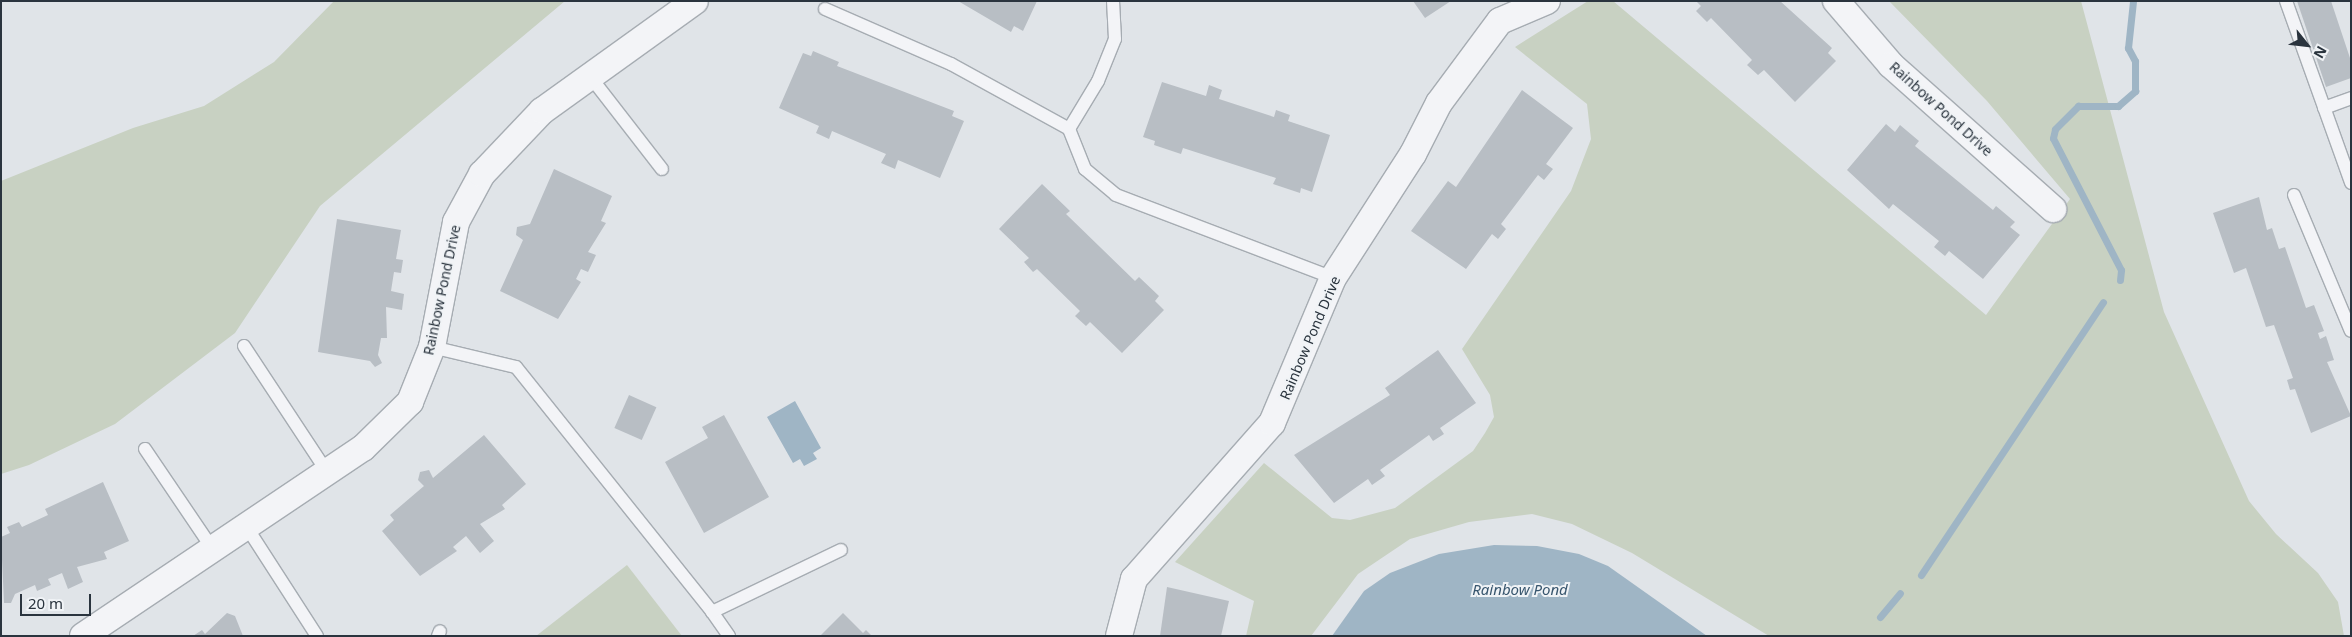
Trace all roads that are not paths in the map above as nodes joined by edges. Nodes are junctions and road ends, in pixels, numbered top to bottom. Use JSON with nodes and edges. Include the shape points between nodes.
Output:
{"nodes":[{"id":1,"x":695,"y":1,"type":"edge"},
{"id":2,"x":1113,"y":1,"type":"edge"},
{"id":3,"x":1547,"y":1,"type":"edge"},
{"id":4,"x":1836,"y":1,"type":"edge"},
{"id":5,"x":2286,"y":1,"type":"edge"},
{"id":6,"x":825,"y":9,"type":"dead end"},
{"id":7,"x":589,"y":75,"type":"junction"},
{"id":8,"x":2351,"y":98,"type":"edge"},
{"id":9,"x":2324,"y":108,"type":"junction"},
{"id":10,"x":1068,"y":129,"type":"junction"},
{"id":11,"x":662,"y":169,"type":"dead end"},
{"id":12,"x":2351,"y":184,"type":"edge"},
{"id":13,"x":2294,"y":195,"type":"dead end"},
{"id":14,"x":2053,"y":209,"type":"dead end"},
{"id":15,"x":1334,"y":278,"type":"junction"},
{"id":16,"x":2351,"y":331,"type":"edge"},
{"id":17,"x":244,"y":346,"type":"dead end"},
{"id":18,"x":432,"y":347,"type":"junction"},
{"id":19,"x":145,"y":449,"type":"dead end"},
{"id":20,"x":327,"y":472,"type":"junction"},
{"id":21,"x":246,"y":526,"type":"junction"},
{"id":22,"x":212,"y":548,"type":"junction"},
{"id":23,"x":840,"y":550,"type":"dead end"},
{"id":24,"x":712,"y":612,"type":"junction"},
{"id":25,"x":83,"y":636,"type":"edge"},
{"id":26,"x":317,"y":636,"type":"edge"},
{"id":27,"x":729,"y":636,"type":"edge"},
{"id":28,"x":1119,"y":636,"type":"edge"}],
"edges":[{"from":1,"to":7,"type":"street","name":"Rainbow Pond Drive"},
{"from":2,"to":10,"type":"lane","via":[[1115,39],[1098,81]]},
{"from":3,"to":15,"type":"street","name":"Rainbow Pond Drive","via":[[1500,21],[1439,104],[1413,154]]},
{"from":4,"to":14,"type":"street","name":"Rainbow Pond Drive","via":[[1891,65]]},
{"from":5,"to":9,"type":"lane"},
{"from":6,"to":10,"type":"lane","via":[[952,64]]},
{"from":7,"to":11,"type":"lane"},
{"from":7,"to":18,"type":"street","name":"Rainbow Pond Drive","via":[[542,111],[482,174],[456,222]]},
{"from":8,"to":9,"type":"lane"},
{"from":9,"to":12,"type":"lane"},
{"from":10,"to":15,"type":"lane","via":[[1085,169],[1116,195]]},
{"from":13,"to":16,"type":"lane"},
{"from":15,"to":28,"type":"street","name":"Rainbow Pond Drive","via":[[1272,423],[1134,579]]},
{"from":17,"to":20,"type":"lane"},
{"from":18,"to":20,"type":"street","name":"Rainbow Pond Drive","via":[[410,402],[363,448]]},
{"from":18,"to":24,"type":"lane","via":[[516,367]]},
{"from":19,"to":22,"type":"lane"},
{"from":20,"to":21,"type":"street","name":"Rainbow Pond Drive"},
{"from":21,"to":22,"type":"street","name":"Rainbow Pond Drive"},
{"from":21,"to":26,"type":"lane"},
{"from":22,"to":25,"type":"street","name":"Rainbow Pond Drive"},
{"from":23,"to":24,"type":"lane"},
{"from":24,"to":27,"type":"lane"}]}
